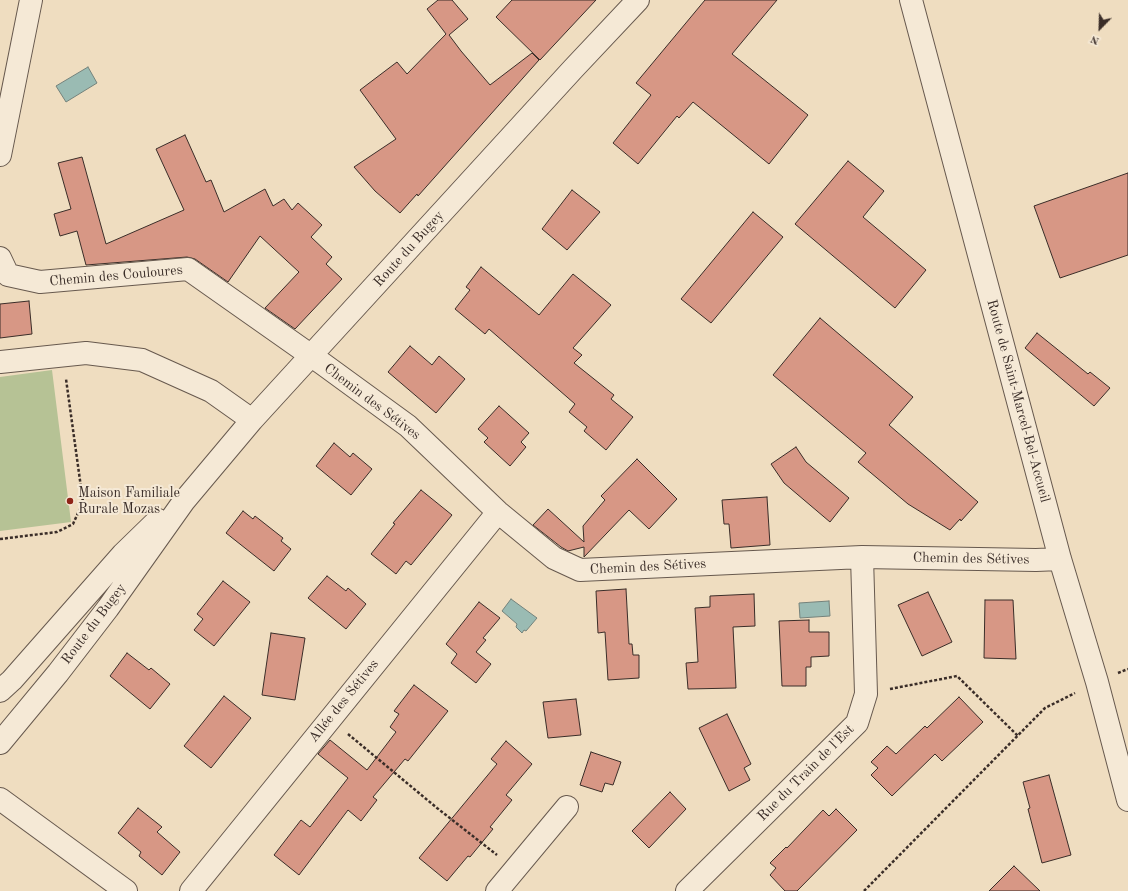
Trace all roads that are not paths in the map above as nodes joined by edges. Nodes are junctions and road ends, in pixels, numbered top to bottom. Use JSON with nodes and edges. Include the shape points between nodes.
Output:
{"nodes":[{"id":1,"x":31,"y":0,"type":"edge"},
{"id":2,"x":638,"y":0,"type":"edge"},
{"id":3,"x":911,"y":0,"type":"edge"},
{"id":4,"x":0,"y":155,"type":"edge"},
{"id":5,"x":0,"y":258,"type":"edge"},
{"id":6,"x":311,"y":356,"type":"junction"},
{"id":7,"x":0,"y":362,"type":"edge"},
{"id":8,"x":252,"y":420,"type":"junction"},
{"id":9,"x":184,"y":501,"type":"junction"},
{"id":10,"x":498,"y":512,"type":"junction"},
{"id":11,"x":862,"y":557,"type":"junction"},
{"id":12,"x":1060,"y":559,"type":"junction"},
{"id":13,"x":0,"y":691,"type":"edge"},
{"id":14,"x":0,"y":744,"type":"edge"},
{"id":15,"x":0,"y":799,"type":"edge"},
{"id":16,"x":1128,"y":800,"type":"edge"},
{"id":17,"x":567,"y":807,"type":"dead end"},
{"id":18,"x":126,"y":891,"type":"edge"},
{"id":19,"x":191,"y":891,"type":"edge"},
{"id":20,"x":497,"y":891,"type":"edge"},
{"id":21,"x":687,"y":891,"type":"edge"}],
"edges":[{"from":1,"to":4,"type":"street"},
{"from":2,"to":6,"type":"street","name":"Route du Bugey"},
{"from":3,"to":12,"type":"street","name":"Route de Saint-Marcel-Bel-Accueil"},
{"from":5,"to":6,"type":"street","name":"Chemin des Couloures","via":[[8,275],[40,282],[188,269]]},
{"from":6,"to":8,"type":"street","name":"Route du Bugey"},
{"from":6,"to":10,"type":"street","name":"Chemin des Sétives","via":[[408,426]]},
{"from":7,"to":8,"type":"street","via":[[86,353],[142,360],[211,391]]},
{"from":8,"to":9,"type":"street","name":"Route du Bugey"},
{"from":9,"to":13,"type":"street","name":"Route du Bugey","via":[[159,519],[123,554]]},
{"from":9,"to":14,"type":"street","name":"Route du Bugey","via":[[108,608]]},
{"from":10,"to":11,"type":"street","name":"Chemin des Sétives","via":[[554,558],[580,570]]},
{"from":10,"to":19,"type":"street","name":"Allée des Sétives"},
{"from":11,"to":12,"type":"street","name":"Chemin des Sétives"},
{"from":11,"to":21,"type":"street","name":"Rue du Train de l'Est","via":[[866,694],[857,723]]},
{"from":12,"to":16,"type":"street","name":"Route de Saint-Marcel-Bel-Accueil"},
{"from":15,"to":18,"type":"street"},
{"from":17,"to":20,"type":"street"}]}
